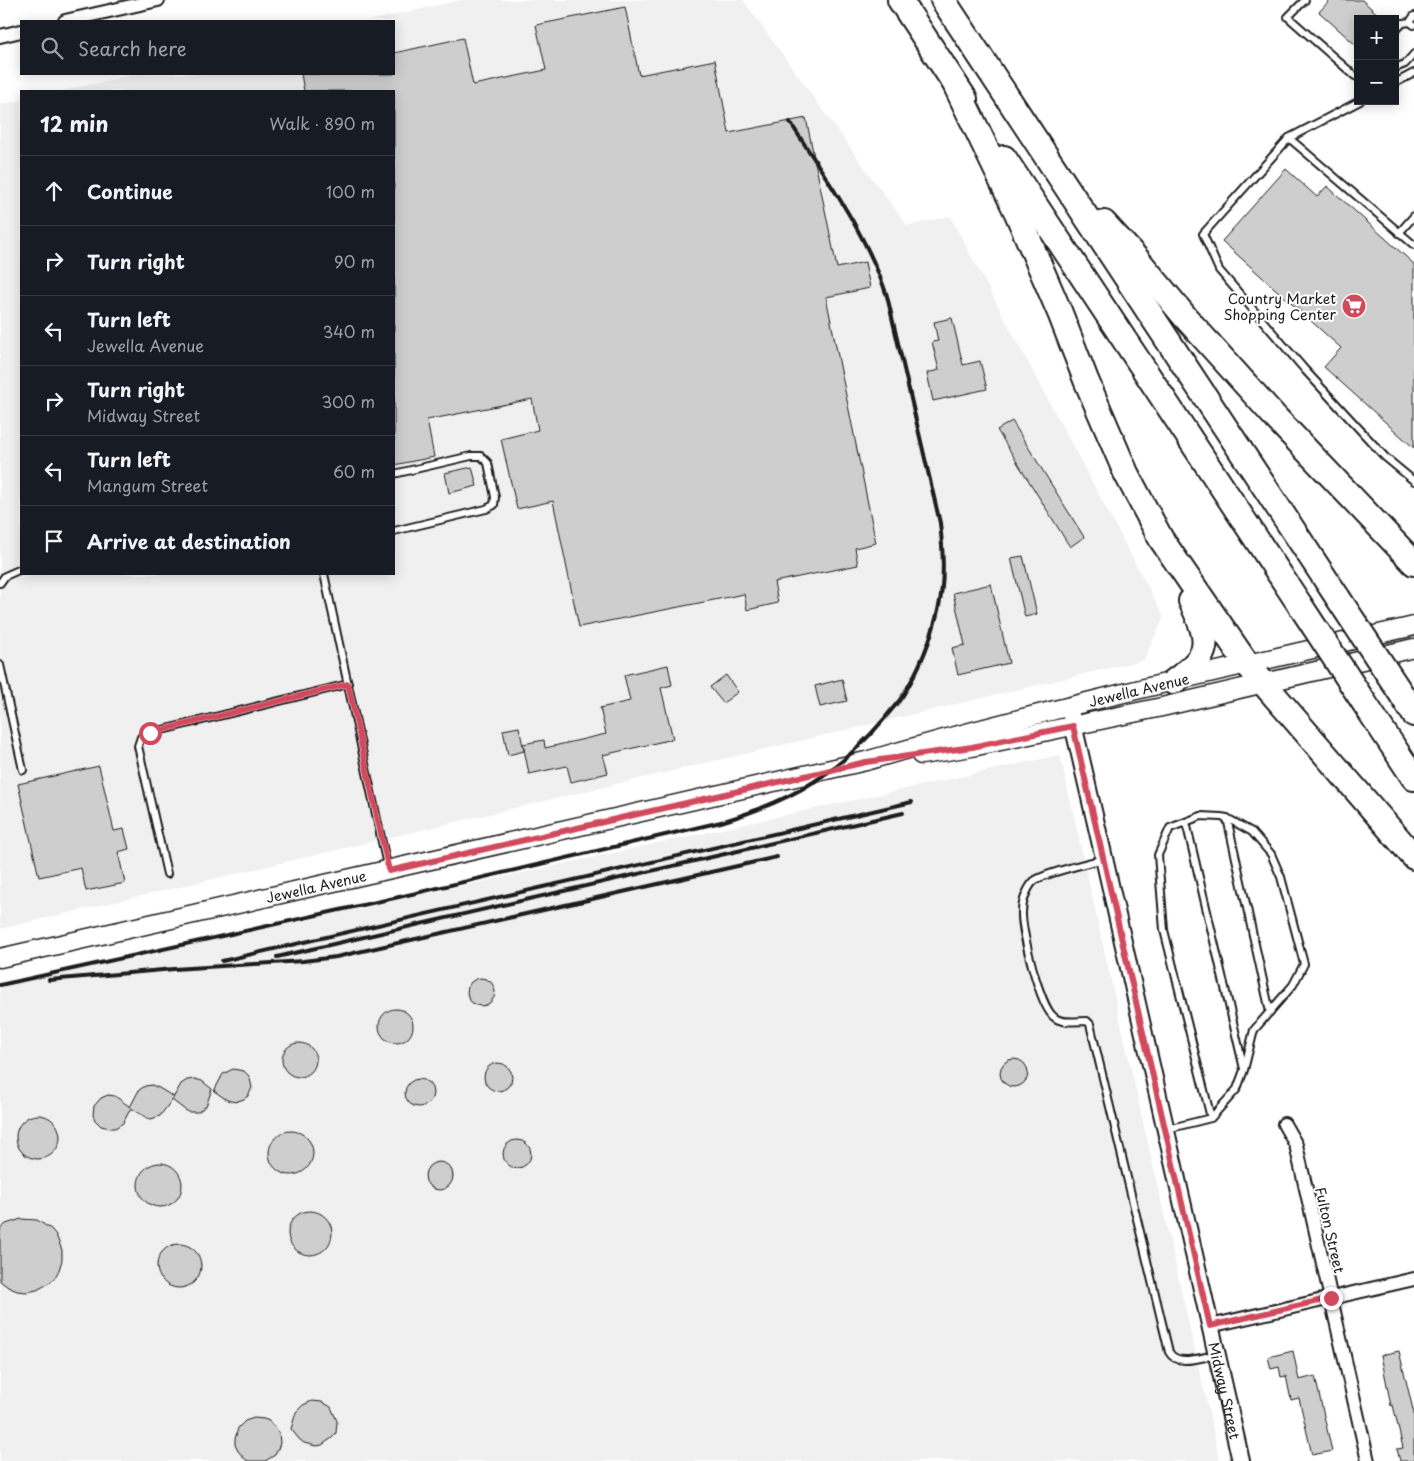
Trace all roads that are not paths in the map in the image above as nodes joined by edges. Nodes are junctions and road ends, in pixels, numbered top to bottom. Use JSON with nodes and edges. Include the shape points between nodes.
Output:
{"nodes":[{"id":1,"x":158,"y":0,"type":"edge"},
{"id":2,"x":900,"y":0,"type":"edge"},
{"id":3,"x":943,"y":0,"type":"edge"},
{"id":4,"x":1305,"y":0,"type":"edge"},
{"id":5,"x":69,"y":20,"type":"edge"},
{"id":6,"x":1413,"y":21,"type":"edge"},
{"id":7,"x":1399,"y":27,"type":"edge"},
{"id":8,"x":20,"y":31,"type":"edge"},
{"id":9,"x":0,"y":36,"type":"edge"},
{"id":10,"x":1414,"y":54,"type":"edge"},
{"id":11,"x":1399,"y":66,"type":"edge"},
{"id":12,"x":1354,"y":73,"type":"edge"},
{"id":13,"x":1414,"y":73,"type":"edge"},
{"id":14,"x":1399,"y":81,"type":"edge"},
{"id":15,"x":956,"y":86,"type":"junction"},
{"id":16,"x":1354,"y":104,"type":"edge"},
{"id":17,"x":1289,"y":138,"type":"junction"},
{"id":18,"x":1053,"y":166,"type":"junction"},
{"id":19,"x":1414,"y":216,"type":"edge"},
{"id":20,"x":1399,"y":233,"type":"junction"},
{"id":21,"x":1414,"y":245,"type":"edge"},
{"id":22,"x":395,"y":474,"type":"edge"},
{"id":23,"x":1414,"y":482,"type":"edge"},
{"id":24,"x":395,"y":531,"type":"edge"},
{"id":25,"x":1161,"y":539,"type":"junction"},
{"id":26,"x":1414,"y":563,"type":"edge"},
{"id":27,"x":20,"y":569,"type":"edge"},
{"id":28,"x":324,"y":575,"type":"edge"},
{"id":29,"x":0,"y":583,"type":"edge"},
{"id":30,"x":1414,"y":626,"type":"edge"},
{"id":31,"x":1414,"y":648,"type":"edge"},
{"id":32,"x":1246,"y":664,"type":"junction"},
{"id":33,"x":0,"y":665,"type":"edge"},
{"id":34,"x":1173,"y":682,"type":"junction"},
{"id":35,"x":348,"y":684,"type":"junction"},
{"id":36,"x":1263,"y":684,"type":"junction"},
{"id":37,"x":1408,"y":704,"type":"edge"},
{"id":38,"x":1069,"y":707,"type":"junction"},
{"id":39,"x":1073,"y":726,"type":"junction"},
{"id":40,"x":866,"y":762,"type":"junction"},
{"id":41,"x":24,"y":770,"type":"dead end"},
{"id":42,"x":1414,"y":778,"type":"edge"},
{"id":43,"x":1228,"y":818,"type":"junction"},
{"id":44,"x":1186,"y":822,"type":"junction"},
{"id":45,"x":1414,"y":857,"type":"edge"},
{"id":46,"x":1104,"y":858,"type":"junction"},
{"id":47,"x":389,"y":871,"type":"junction"},
{"id":48,"x":167,"y":874,"type":"dead end"},
{"id":49,"x":0,"y":958,"type":"edge"},
{"id":50,"x":1270,"y":1012,"type":"junction"},
{"id":51,"x":1244,"y":1070,"type":"junction"},
{"id":52,"x":1211,"y":1118,"type":"junction"},
{"id":53,"x":1284,"y":1124,"type":"dead end"},
{"id":54,"x":1166,"y":1129,"type":"junction"},
{"id":55,"x":1414,"y":1279,"type":"edge"},
{"id":56,"x":1331,"y":1298,"type":"junction"},
{"id":57,"x":1210,"y":1326,"type":"junction"},
{"id":58,"x":1217,"y":1354,"type":"junction"},
{"id":59,"x":1241,"y":1461,"type":"edge"},
{"id":60,"x":1368,"y":1461,"type":"edge"}],
"edges":[{"from":1,"to":5,"type":"street"},
{"from":2,"to":15,"type":"highway"},
{"from":3,"to":18,"type":"highway"},
{"from":4,"to":12,"type":"lane","via":[[1288,18]]},
{"from":6,"to":7,"type":"lane"},
{"from":8,"to":9,"type":"street"},
{"from":10,"to":11,"type":"lane"},
{"from":13,"to":14,"type":"lane"},
{"from":15,"to":25,"type":"highway","via":[[1021,222],[1126,472]]},
{"from":15,"to":42,"type":"highway","bridge":true},
{"from":16,"to":17,"type":"lane"},
{"from":17,"to":20,"type":"lane"},
{"from":17,"to":23,"type":"lane","via":[[1203,234],[1219,270],[1358,428]]},
{"from":18,"to":26,"type":"highway","via":[[1186,318]]},
{"from":18,"to":37,"type":"highway","bridge":true},
{"from":19,"to":20,"type":"lane"},
{"from":20,"to":21,"type":"lane"},
{"from":22,"to":24,"type":"lane","via":[[481,456],[488,463],[496,497],[494,505],[486,509]]},
{"from":25,"to":32,"type":"highway"},
{"from":25,"to":34,"type":"highway","via":[[1206,640],[1196,664]]},
{"from":27,"to":29,"type":"lane","via":[[5,576]]},
{"from":28,"to":35,"type":"lane"},
{"from":30,"to":32,"type":"main road","name":"Jewella Avenue"},
{"from":31,"to":36,"type":"main road","name":"Jewella Avenue"},
{"from":32,"to":34,"type":"main road","name":"Jewella Avenue"},
{"from":32,"to":36,"type":"highway"},
{"from":33,"to":41,"type":"lane"},
{"from":34,"to":38,"type":"main road","name":"Jewella Avenue"},
{"from":35,"to":47,"type":"lane"},
{"from":35,"to":48,"type":"lane","via":[[141,737],[138,746]]},
{"from":36,"to":39,"type":"main road","name":"Jewella Avenue"},
{"from":36,"to":45,"type":"highway"},
{"from":38,"to":39,"type":"street","name":"Midway Street"},
{"from":38,"to":40,"type":"main road","name":"Jewella Avenue","via":[[991,725]]},
{"from":39,"to":40,"type":"main road","name":"Jewella Avenue","via":[[972,747]]},
{"from":39,"to":46,"type":"street","name":"Midway Street"},
{"from":40,"to":47,"type":"main road","name":"Jewella Avenue"},
{"from":43,"to":44,"type":"lane","via":[[1201,816]]},
{"from":43,"to":50,"type":"lane"},
{"from":43,"to":50,"type":"lane","via":[[1252,832],[1272,854],[1304,964],[1293,984]]},
{"from":44,"to":51,"type":"lane"},
{"from":44,"to":52,"type":"lane","via":[[1170,828],[1158,855],[1164,930]]},
{"from":46,"to":54,"type":"street","name":"Midway Street"},
{"from":46,"to":58,"type":"lane","via":[[1034,881],[1026,893],[1021,913],[1028,954],[1045,1005],[1052,1016],[1059,1021],[1087,1021],[1090,1024],[1169,1352],[1179,1360]]},
{"from":47,"to":49,"type":"main road","name":"Jewella Avenue"},
{"from":50,"to":51,"type":"lane","via":[[1254,1030]]},
{"from":51,"to":52,"type":"lane","via":[[1237,1089]]},
{"from":52,"to":54,"type":"lane"},
{"from":53,"to":56,"type":"street","name":"Fulton Street","via":[[1296,1144]]},
{"from":54,"to":57,"type":"street","name":"Midway Street"},
{"from":55,"to":56,"type":"street"},
{"from":56,"to":57,"type":"street"},
{"from":56,"to":60,"type":"street","name":"Fulton Street"},
{"from":57,"to":58,"type":"street","name":"Midway Street"},
{"from":58,"to":59,"type":"street","name":"Midway Street"}]}
